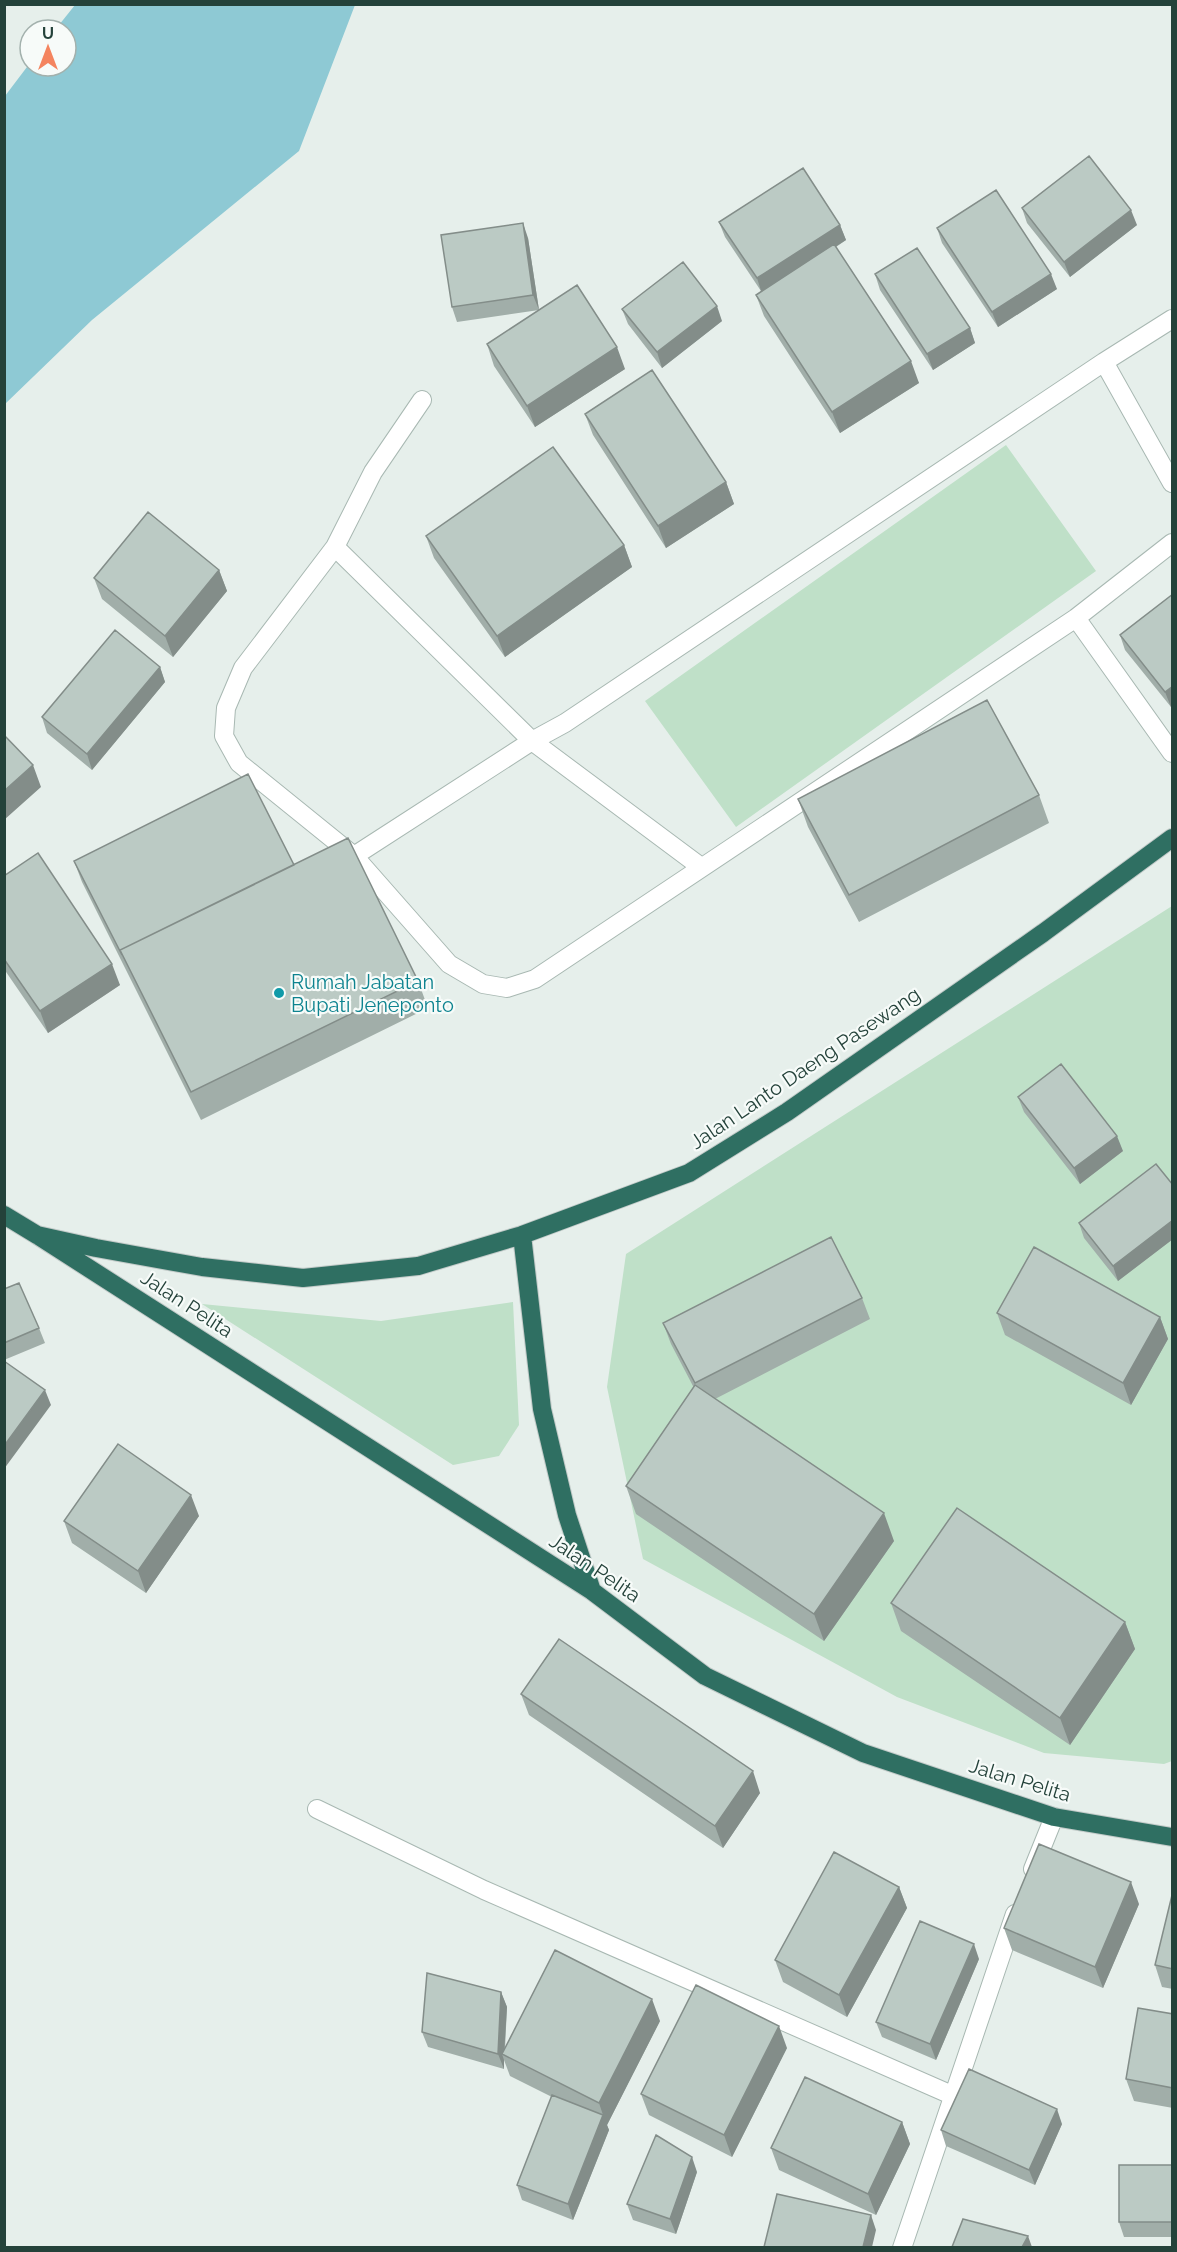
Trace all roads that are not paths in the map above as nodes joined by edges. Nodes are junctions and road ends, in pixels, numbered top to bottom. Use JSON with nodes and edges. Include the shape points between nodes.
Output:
{"nodes":[{"id":1,"x":1173,"y":319,"type":"edge"},
{"id":2,"x":1104,"y":362,"type":"junction"},
{"id":3,"x":422,"y":400,"type":"dead end"},
{"id":4,"x":1173,"y":483,"type":"edge"},
{"id":5,"x":1173,"y":543,"type":"edge"},
{"id":6,"x":335,"y":547,"type":"junction"},
{"id":7,"x":1076,"y":618,"type":"junction"},
{"id":8,"x":532,"y":741,"type":"junction"},
{"id":9,"x":1173,"y":753,"type":"edge"},
{"id":10,"x":1173,"y":838,"type":"edge"},
{"id":11,"x":354,"y":856,"type":"junction"},
{"id":12,"x":701,"y":867,"type":"junction"},
{"id":13,"x":4,"y":1215,"type":"edge"},
{"id":14,"x":37,"y":1235,"type":"junction"},
{"id":15,"x":522,"y":1235,"type":"junction"},
{"id":16,"x":592,"y":1591,"type":"junction"},
{"id":17,"x":317,"y":1809,"type":"dead end"},
{"id":18,"x":1054,"y":1817,"type":"junction"},
{"id":19,"x":1173,"y":1837,"type":"edge"},
{"id":20,"x":954,"y":2096,"type":"junction"},
{"id":21,"x":902,"y":2247,"type":"edge"}],
"edges":[{"from":1,"to":2,"type":"street"},
{"from":2,"to":4,"type":"street"},
{"from":2,"to":8,"type":"street","via":[[565,723]]},
{"from":3,"to":6,"type":"street","via":[[373,472]]},
{"from":5,"to":7,"type":"street"},
{"from":6,"to":8,"type":"street"},
{"from":6,"to":11,"type":"street","via":[[243,668],[226,708],[224,736],[239,763]]},
{"from":7,"to":9,"type":"street"},
{"from":7,"to":12,"type":"street"},
{"from":8,"to":11,"type":"street"},
{"from":8,"to":12,"type":"street"},
{"from":10,"to":15,"type":"highway","name":"Jalan Lanto Daeng Pasewang","via":[[787,1112],[689,1173]]},
{"from":11,"to":12,"type":"street","via":[[449,964],[483,984],[507,988],[535,979]]},
{"from":13,"to":14,"type":"highway","name":"Jalan Lanto Daeng Pasewang"},
{"from":14,"to":15,"type":"highway","name":"Jalan Lanto Daeng Pasewang","via":[[202,1267],[303,1278],[418,1266]]},
{"from":14,"to":16,"type":"highway","name":"Jalan Pelita"},
{"from":15,"to":16,"type":"highway","via":[[547,1431],[567,1515]]},
{"from":16,"to":18,"type":"highway","name":"Jalan Pelita","via":[[705,1676],[863,1753]]},
{"from":17,"to":20,"type":"street","via":[[484,1890]]},
{"from":18,"to":19,"type":"highway","name":"Jalan Pelita"},
{"from":18,"to":20,"type":"street"},
{"from":20,"to":21,"type":"street"}]}
